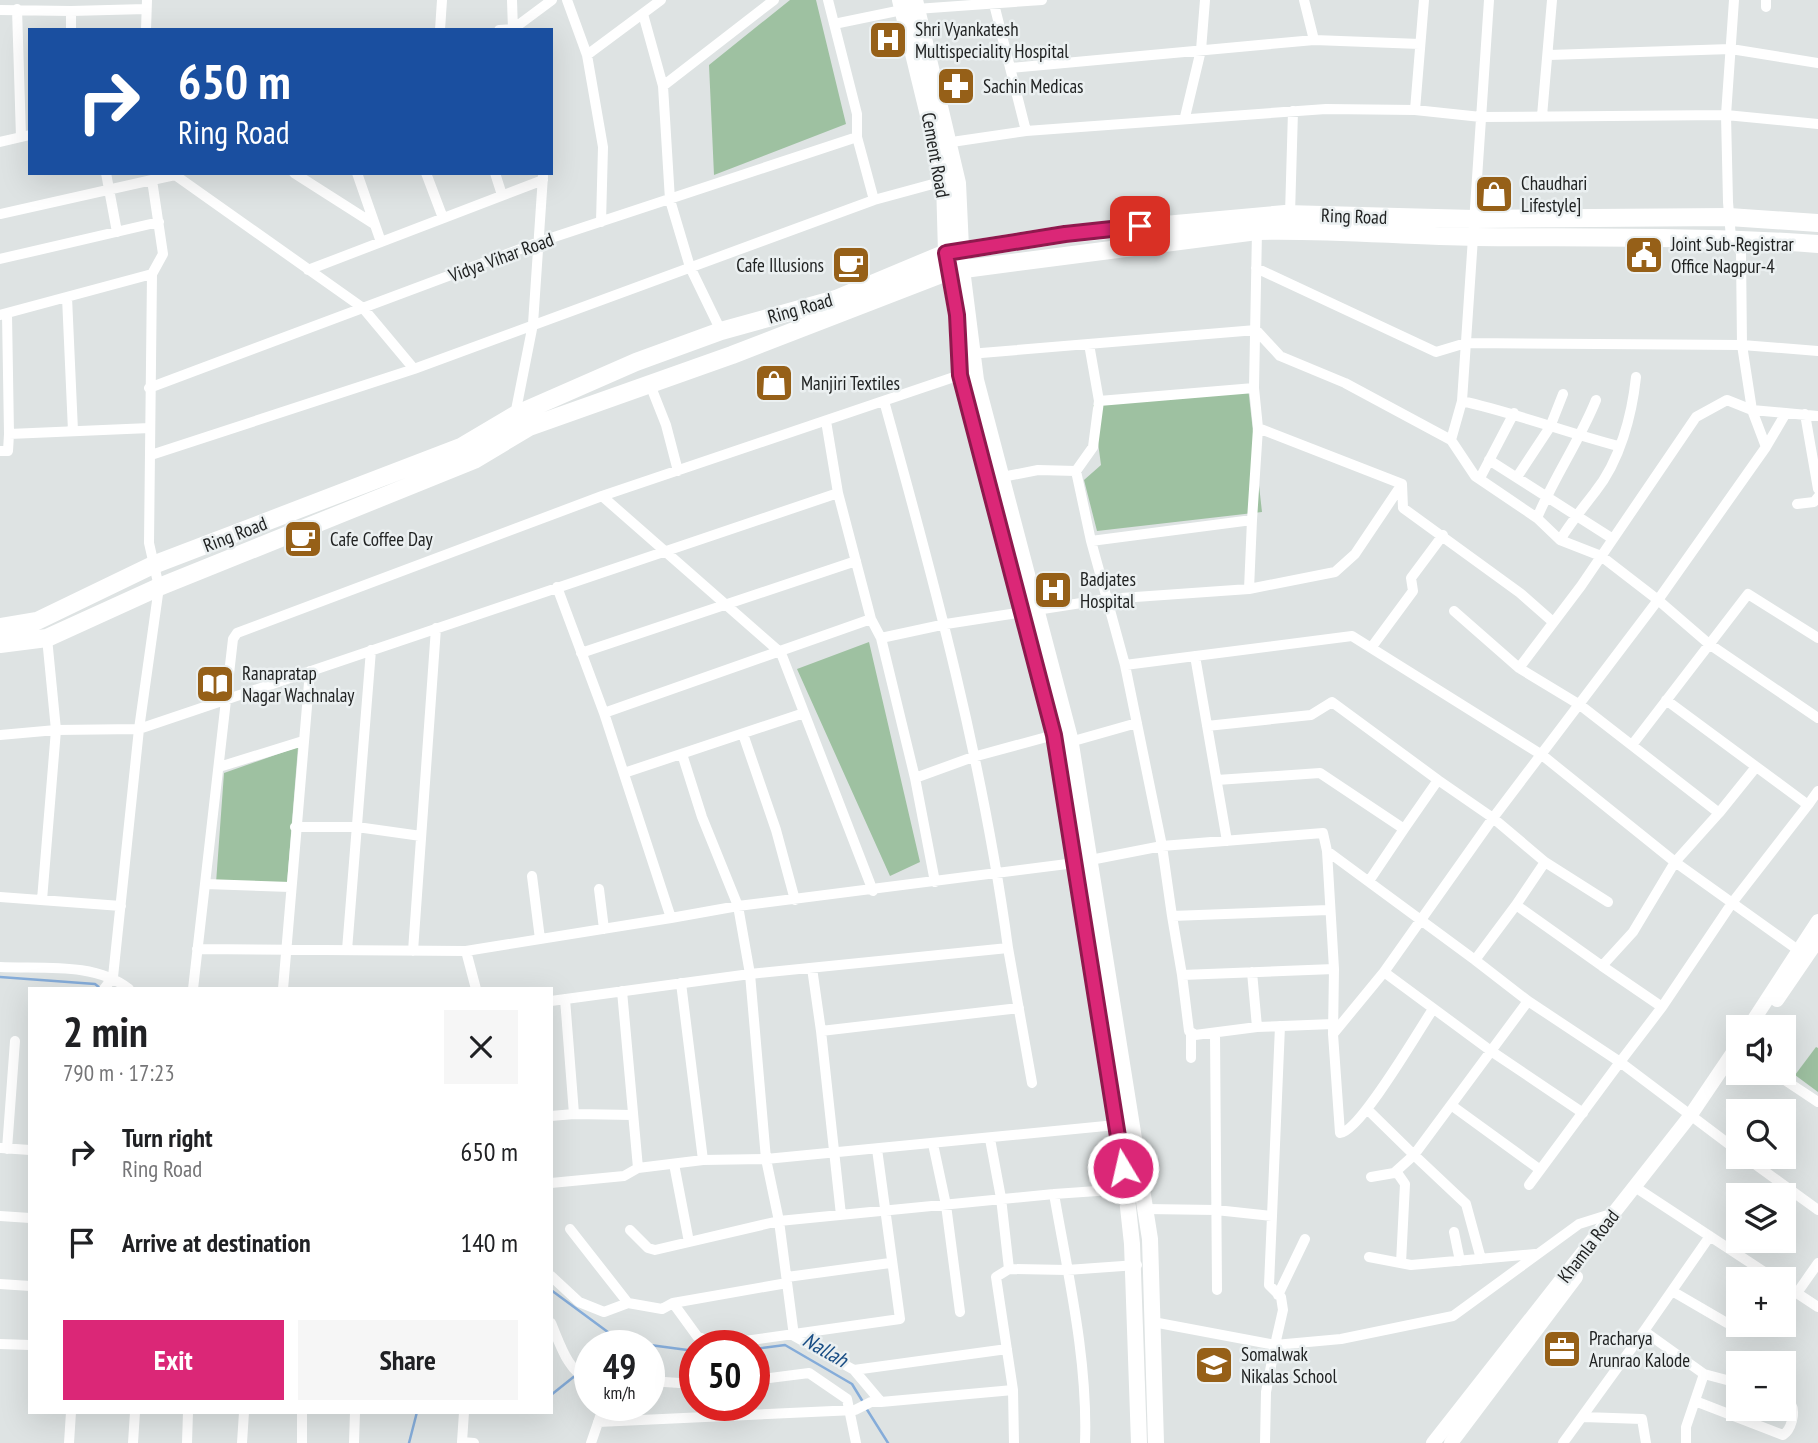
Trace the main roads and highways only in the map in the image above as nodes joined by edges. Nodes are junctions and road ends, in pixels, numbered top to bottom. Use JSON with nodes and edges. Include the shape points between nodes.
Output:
{"nodes":[{"id":1,"x":909,"y":5,"type":"edge"},
{"id":2,"x":943,"y":143,"type":"junction"},
{"id":3,"x":1281,"y":220,"type":"junction"},
{"id":4,"x":1818,"y":223,"type":"edge"},
{"id":5,"x":1473,"y":228,"type":"junction"},
{"id":6,"x":1818,"y":244,"type":"edge"},
{"id":7,"x":954,"y":251,"type":"junction"},
{"id":8,"x":956,"y":270,"type":"junction"},
{"id":9,"x":965,"y":354,"type":"junction"},
{"id":10,"x":995,"y":479,"type":"junction"},
{"id":11,"x":1029,"y":611,"type":"junction"},
{"id":12,"x":0,"y":627,"type":"edge"},
{"id":13,"x":0,"y":644,"type":"edge"},
{"id":14,"x":1082,"y":862,"type":"junction"},
{"id":15,"x":1139,"y":1443,"type":"edge"},
{"id":16,"x":1156,"y":1443,"type":"edge"}],
"edges":[{"from":1,"to":2,"type":"main road","name":"Cement Road"},
{"from":2,"to":7,"type":"main road","name":"Cement Road"},
{"from":2,"to":7,"type":"main road","name":"Cement Road","via":[[958,183]]},
{"from":3,"to":5,"type":"main road","name":"Ring Road"},
{"from":3,"to":7,"type":"main road","name":"Ring Road","via":[[1065,234]]},
{"from":3,"to":8,"type":"main road","name":"Ring Road","via":[[1257,231]]},
{"from":4,"to":5,"type":"main road","name":"Ring Road","via":[[1729,216]]},
{"from":5,"to":6,"type":"main road","name":"Ring Road"},
{"from":7,"to":8,"type":"main road","name":"Cement Road"},
{"from":7,"to":12,"type":"main road","name":"Ring Road","via":[[836,299],[721,331],[636,362],[515,415],[461,447],[153,565],[37,621]]},
{"from":8,"to":9,"type":"main road","name":"Cement Road"},
{"from":8,"to":13,"type":"main road","name":"Ring Road","via":[[530,428],[474,460],[159,587],[47,638]]},
{"from":9,"to":10,"type":"main road"},
{"from":9,"to":10,"type":"main road","via":[[960,375]]},
{"from":10,"to":11,"type":"main road"},
{"from":11,"to":14,"type":"main road"},
{"from":11,"to":14,"type":"main road","via":[[1070,742]]},
{"from":14,"to":15,"type":"main road","via":[[1126,1189]]},
{"from":14,"to":16,"type":"main road","via":[[1146,1209]]}]}
